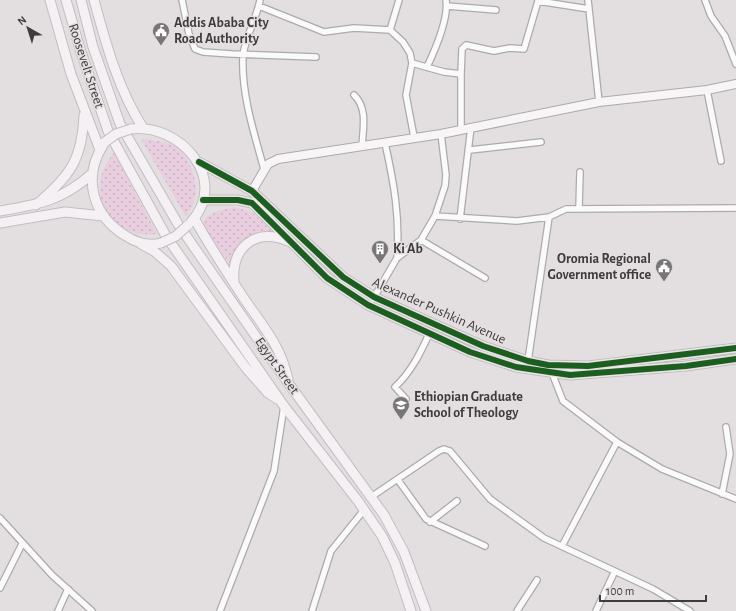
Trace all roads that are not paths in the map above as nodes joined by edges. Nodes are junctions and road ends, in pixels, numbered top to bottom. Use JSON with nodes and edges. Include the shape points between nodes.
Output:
{"nodes":[{"id":1,"x":50,"y":0,"type":"edge"},
{"id":2,"x":66,"y":0,"type":"edge"},
{"id":3,"x":81,"y":0,"type":"edge"},
{"id":4,"x":94,"y":0,"type":"edge"},
{"id":5,"x":182,"y":0,"type":"edge"},
{"id":6,"x":260,"y":0,"type":"edge"},
{"id":7,"x":399,"y":0,"type":"edge"},
{"id":8,"x":588,"y":0,"type":"edge"},
{"id":9,"x":705,"y":0,"type":"edge"},
{"id":10,"x":558,"y":2,"type":"edge"},
{"id":11,"x":447,"y":3,"type":"edge"},
{"id":12,"x":258,"y":6,"type":"junction"},
{"id":13,"x":589,"y":9,"type":"junction"},
{"id":14,"x":496,"y":10,"type":"dead end"},
{"id":15,"x":390,"y":30,"type":"junction"},
{"id":16,"x":243,"y":54,"type":"junction"},
{"id":17,"x":316,"y":57,"type":"dead end"},
{"id":18,"x":412,"y":64,"type":"junction"},
{"id":19,"x":736,"y":64,"type":"edge"},
{"id":20,"x":427,"y":68,"type":"junction"},
{"id":21,"x":461,"y":74,"type":"junction"},
{"id":22,"x":736,"y":84,"type":"edge"},
{"id":23,"x":708,"y":90,"type":"junction"},
{"id":24,"x":354,"y":95,"type":"dead end"},
{"id":25,"x":599,"y":102,"type":"junction"},
{"id":26,"x":84,"y":112,"type":"junction"},
{"id":27,"x":120,"y":124,"type":"joint"},
{"id":28,"x":143,"y":128,"type":"junction"},
{"id":29,"x":471,"y":128,"type":"junction"},
{"id":30,"x":461,"y":129,"type":"junction"},
{"id":31,"x":108,"y":131,"type":"joint"},
{"id":32,"x":441,"y":134,"type":"junction"},
{"id":33,"x":414,"y":137,"type":"junction"},
{"id":34,"x":540,"y":142,"type":"dead end"},
{"id":35,"x":385,"y":143,"type":"junction"},
{"id":36,"x":102,"y":146,"type":"junction"},
{"id":37,"x":362,"y":146,"type":"junction"},
{"id":38,"x":470,"y":150,"type":"junction"},
{"id":39,"x":721,"y":161,"type":"dead end"},
{"id":40,"x":199,"y":162,"type":"junction"},
{"id":41,"x":264,"y":169,"type":"junction"},
{"id":42,"x":580,"y":172,"type":"dead end"},
{"id":43,"x":93,"y":173,"type":"junction"},
{"id":44,"x":252,"y":190,"type":"junction"},
{"id":45,"x":203,"y":200,"type":"junction"},
{"id":46,"x":36,"y":205,"type":"junction"},
{"id":47,"x":579,"y":208,"type":"junction"},
{"id":48,"x":736,"y":208,"type":"edge"},
{"id":49,"x":0,"y":211,"type":"edge"},
{"id":50,"x":103,"y":216,"type":"junction"},
{"id":51,"x":435,"y":216,"type":"junction"},
{"id":52,"x":549,"y":216,"type":"junction"},
{"id":53,"x":460,"y":218,"type":"junction"},
{"id":54,"x":191,"y":222,"type":"junction"},
{"id":55,"x":0,"y":223,"type":"edge"},
{"id":56,"x":421,"y":240,"type":"junction"},
{"id":57,"x":289,"y":242,"type":"junction"},
{"id":58,"x":141,"y":244,"type":"junction"},
{"id":59,"x":397,"y":258,"type":"junction"},
{"id":60,"x":485,"y":278,"type":"dead end"},
{"id":61,"x":234,"y":283,"type":"junction"},
{"id":62,"x":374,"y":298,"type":"junction"},
{"id":63,"x":368,"y":305,"type":"junction"},
{"id":64,"x":429,"y":334,"type":"junction"},
{"id":65,"x":736,"y":348,"type":"edge"},
{"id":66,"x":482,"y":351,"type":"junction"},
{"id":67,"x":736,"y":359,"type":"edge"},
{"id":68,"x":528,"y":361,"type":"junction"},
{"id":69,"x":552,"y":373,"type":"junction"},
{"id":70,"x":289,"y":384,"type":"junction"},
{"id":71,"x":406,"y":399,"type":"dead end"},
{"id":72,"x":283,"y":404,"type":"junction"},
{"id":73,"x":726,"y":427,"type":"dead end"},
{"id":74,"x":617,"y":442,"type":"junction"},
{"id":75,"x":398,"y":480,"type":"junction"},
{"id":76,"x":722,"y":494,"type":"junction"},
{"id":77,"x":371,"y":497,"type":"junction"},
{"id":78,"x":736,"y":498,"type":"edge"},
{"id":79,"x":457,"y":501,"type":"dead end"},
{"id":80,"x":364,"y":510,"type":"junction"},
{"id":81,"x":0,"y":518,"type":"edge"},
{"id":82,"x":430,"y":522,"type":"junction"},
{"id":83,"x":22,"y":544,"type":"junction"},
{"id":84,"x":485,"y":546,"type":"dead end"},
{"id":85,"x":562,"y":546,"type":"junction"},
{"id":86,"x":614,"y":573,"type":"junction"},
{"id":87,"x":537,"y":580,"type":"dead end"},
{"id":88,"x":0,"y":588,"type":"edge"},
{"id":89,"x":68,"y":589,"type":"junction"},
{"id":90,"x":58,"y":611,"type":"edge"},
{"id":91,"x":92,"y":611,"type":"edge"},
{"id":92,"x":220,"y":611,"type":"edge"},
{"id":93,"x":312,"y":611,"type":"edge"},
{"id":94,"x":411,"y":611,"type":"edge"},
{"id":95,"x":426,"y":611,"type":"edge"},
{"id":96,"x":517,"y":611,"type":"edge"},
{"id":97,"x":596,"y":611,"type":"edge"},
{"id":98,"x":690,"y":611,"type":"edge"}],
"edges":[{"from":1,"to":26,"type":"main road"},
{"from":2,"to":31,"type":"main road","name":"Roosevelt Street"},
{"from":3,"to":27,"type":"main road","name":"Roosevelt Street"},
{"from":4,"to":28,"type":"main road","via":[[125,97]]},
{"from":5,"to":16,"type":"street","via":[[195,49],[202,52]]},
{"from":6,"to":12,"type":"street"},
{"from":7,"to":15,"type":"street"},
{"from":8,"to":13,"type":"street"},
{"from":9,"to":19,"type":"street","via":[[711,16],[725,36]]},
{"from":10,"to":13,"type":"street"},
{"from":10,"to":21,"type":"street","via":[[538,1],[524,49],[494,51],[464,46]]},
{"from":11,"to":14,"type":"street"},
{"from":11,"to":20,"type":"street","via":[[437,44]]},
{"from":12,"to":15,"type":"street","via":[[324,32],[354,28]]},
{"from":12,"to":16,"type":"street"},
{"from":13,"to":25,"type":"street"},
{"from":15,"to":18,"type":"street","via":[[407,47]]},
{"from":16,"to":17,"type":"street"},
{"from":16,"to":41,"type":"street","via":[[245,89],[253,132]]},
{"from":18,"to":20,"type":"street"},
{"from":18,"to":33,"type":"street","via":[[406,95]]},
{"from":20,"to":21,"type":"street"},
{"from":21,"to":30,"type":"street"},
{"from":22,"to":23,"type":"street"},
{"from":23,"to":25,"type":"street"},
{"from":23,"to":39,"type":"street"},
{"from":24,"to":37,"type":"street","via":[[359,100],[363,113]]},
{"from":25,"to":29,"type":"street"},
{"from":26,"to":36,"type":"main road"},
{"from":26,"to":46,"type":"main road","via":[[83,136],[78,156],[60,184]]},
{"from":27,"to":70,"type":"main road","name":"Egypt Street","via":[[178,224]]},
{"from":28,"to":36,"type":"main road","bridge":true,"via":[[116,134]]},
{"from":28,"to":40,"type":"main road","via":[[168,135],[192,153]]},
{"from":29,"to":30,"type":"street"},
{"from":29,"to":38,"type":"street"},
{"from":30,"to":32,"type":"street"},
{"from":31,"to":72,"type":"main road","name":"Egypt Street","via":[[166,236]]},
{"from":32,"to":33,"type":"street"},
{"from":32,"to":51,"type":"street","via":[[446,176]]},
{"from":33,"to":35,"type":"street"},
{"from":34,"to":38,"type":"street"},
{"from":35,"to":37,"type":"street"},
{"from":35,"to":59,"type":"street","via":[[395,186],[399,229]]},
{"from":36,"to":43,"type":"main road"},
{"from":37,"to":41,"type":"street","via":[[278,159]]},
{"from":38,"to":53,"type":"street"},
{"from":40,"to":44,"type":"main road","name":"Alexander Pushkin Avenue"},
{"from":40,"to":45,"type":"main road","via":[[204,179]]},
{"from":41,"to":44,"type":"street"},
{"from":42,"to":47,"type":"street"},
{"from":43,"to":46,"type":"main road","via":[[72,190],[54,200]]},
{"from":43,"to":50,"type":"main road","via":[[92,188]]},
{"from":44,"to":62,"type":"main road","name":"Alexander Pushkin Avenue","via":[[343,277]]},
{"from":45,"to":54,"type":"main road"},
{"from":45,"to":57,"type":"main road","name":"Alexander Pushkin Avenue","via":[[238,200],[252,203]]},
{"from":46,"to":49,"type":"main road"},
{"from":47,"to":48,"type":"street"},
{"from":47,"to":52,"type":"street","via":[[566,209]]},
{"from":50,"to":55,"type":"main road","via":[[65,212]]},
{"from":50,"to":58,"type":"main road","via":[[114,229]]},
{"from":51,"to":53,"type":"street"},
{"from":51,"to":56,"type":"street"},
{"from":52,"to":53,"type":"street","via":[[517,221]]},
{"from":52,"to":68,"type":"street"},
{"from":54,"to":58,"type":"main road","bridge":true,"via":[[176,236],[161,243]]},
{"from":54,"to":61,"type":"main road"},
{"from":56,"to":59,"type":"street"},
{"from":56,"to":60,"type":"street"},
{"from":57,"to":61,"type":"main road","via":[[271,236],[257,238],[245,245],[235,261]]},
{"from":57,"to":63,"type":"main road","name":"Alexander Pushkin Avenue","via":[[327,278]]},
{"from":58,"to":72,"type":"main road","via":[[154,251],[171,266],[246,368],[268,393]]},
{"from":59,"to":62,"type":"street"},
{"from":61,"to":70,"type":"main road","via":[[275,343],[285,366]]},
{"from":62,"to":63,"type":"street"},
{"from":62,"to":66,"type":"main road","name":"Alexander Pushkin Avenue"},
{"from":63,"to":64,"type":"main road","name":"Alexander Pushkin Avenue"},
{"from":64,"to":66,"type":"main road","name":"Alexander Pushkin Avenue"},
{"from":64,"to":71,"type":"street","via":[[408,375],[395,387]]},
{"from":65,"to":68,"type":"main road","name":"Alexander Pushkin Avenue","via":[[610,365],[563,366]]},
{"from":66,"to":68,"type":"main road","name":"Alexander Pushkin Avenue"},
{"from":66,"to":69,"type":"main road","name":"Alexander Pushkin Avenue","via":[[516,367]]},
{"from":67,"to":69,"type":"main road","name":"Alexander Pushkin Avenue","via":[[609,373]]},
{"from":69,"to":74,"type":"street","via":[[563,401]]},
{"from":70,"to":77,"type":"main road","name":"Egypt Street"},
{"from":72,"to":80,"type":"main road","name":"Egypt Street"},
{"from":72,"to":92,"type":"street","via":[[274,471]]},
{"from":73,"to":76,"type":"street","via":[[730,454]]},
{"from":74,"to":76,"type":"street","via":[[662,468]]},
{"from":74,"to":85,"type":"street"},
{"from":75,"to":77,"type":"street"},
{"from":75,"to":82,"type":"street"},
{"from":75,"to":85,"type":"street","via":[[438,451],[450,451],[490,499],[544,538]]},
{"from":76,"to":78,"type":"street"},
{"from":77,"to":95,"type":"main road","name":"Egypt Street","via":[[404,552]]},
{"from":79,"to":82,"type":"street"},
{"from":80,"to":93,"type":"street","via":[[331,551]]},
{"from":80,"to":94,"type":"main road","name":"Egypt Street","via":[[382,536],[395,563]]},
{"from":81,"to":83,"type":"street"},
{"from":82,"to":84,"type":"street"},
{"from":83,"to":88,"type":"street"},
{"from":83,"to":89,"type":"street"},
{"from":85,"to":86,"type":"street"},
{"from":86,"to":97,"type":"street"},
{"from":86,"to":98,"type":"street","via":[[653,589]]},
{"from":87,"to":96,"type":"street"},
{"from":89,"to":90,"type":"street"},
{"from":89,"to":91,"type":"street"}]}
